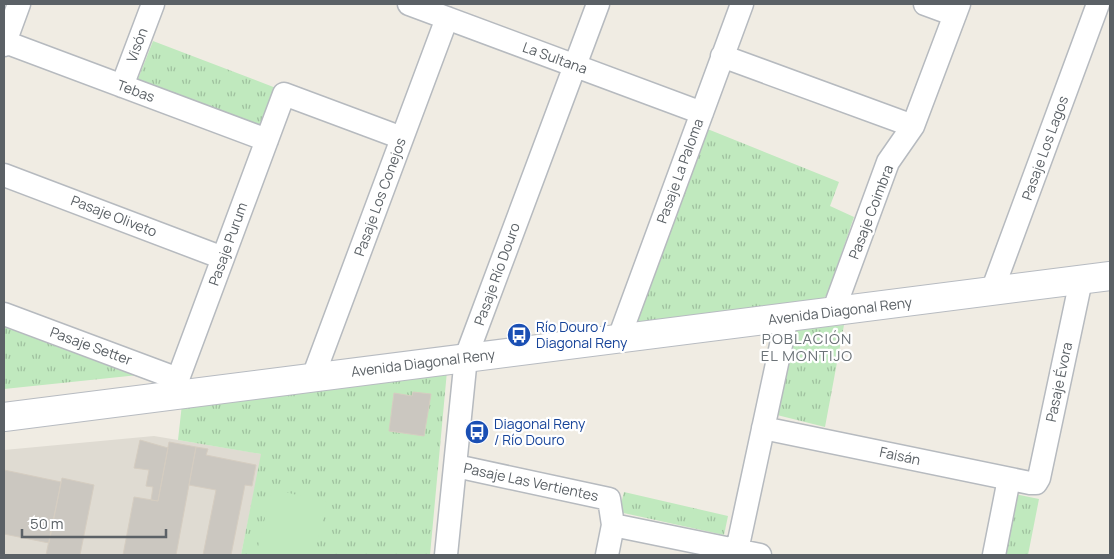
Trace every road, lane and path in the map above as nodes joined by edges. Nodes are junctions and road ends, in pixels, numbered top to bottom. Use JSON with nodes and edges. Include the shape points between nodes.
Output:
{"nodes":[{"id":1,"x":19,"y":4,"type":"edge"},
{"id":2,"x":153,"y":4,"type":"edge"},
{"id":3,"x":409,"y":4,"type":"edge"},
{"id":4,"x":598,"y":4,"type":"edge"},
{"id":5,"x":742,"y":4,"type":"edge"},
{"id":6,"x":924,"y":4,"type":"edge"},
{"id":7,"x":1098,"y":4,"type":"edge"},
{"id":8,"x":957,"y":9,"type":"edge"},
{"id":9,"x":447,"y":18,"type":"junction"},
{"id":10,"x":4,"y":44,"type":"edge"},
{"id":11,"x":722,"y":56,"type":"junction"},
{"id":12,"x":575,"y":66,"type":"junction"},
{"id":13,"x":122,"y":86,"type":"junction"},
{"id":14,"x":702,"y":113,"type":"junction"},
{"id":15,"x":913,"y":126,"type":"junction"},
{"id":16,"x":402,"y":138,"type":"junction"},
{"id":17,"x":267,"y":140,"type":"junction"},
{"id":18,"x":4,"y":175,"type":"edge"},
{"id":19,"x":223,"y":258,"type":"junction"},
{"id":20,"x":1110,"y":276,"type":"edge"},
{"id":21,"x":1082,"y":280,"type":"junction"},
{"id":22,"x":992,"y":291,"type":"junction"},
{"id":23,"x":833,"y":312,"type":"junction"},
{"id":24,"x":4,"y":314,"type":"edge"},
{"id":25,"x":787,"y":318,"type":"junction"},
{"id":26,"x":618,"y":338,"type":"junction"},
{"id":27,"x":466,"y":357,"type":"junction"},
{"id":28,"x":314,"y":377,"type":"junction"},
{"id":29,"x":175,"y":387,"type":"junction"},
{"id":30,"x":4,"y":417,"type":"edge"},
{"id":31,"x":763,"y":428,"type":"junction"},
{"id":32,"x":456,"y":466,"type":"junction"},
{"id":33,"x":1009,"y":479,"type":"junction"},
{"id":34,"x":1036,"y":483,"type":"joint"},
{"id":35,"x":613,"y":524,"type":"junction"},
{"id":36,"x":737,"y":553,"type":"edge"},
{"id":37,"x":446,"y":555,"type":"edge"},
{"id":38,"x":607,"y":555,"type":"edge"},
{"id":39,"x":760,"y":555,"type":"edge"},
{"id":40,"x":994,"y":555,"type":"edge"}],
"edges":[{"from":1,"to":10,"type":"street"},
{"from":2,"to":13,"type":"street","name":"Visón"},
{"from":3,"to":9,"type":"street","name":"La Sultana"},
{"from":4,"to":12,"type":"street","name":"Pasaje Río Douro"},
{"from":5,"to":11,"type":"street","name":"Pasaje La Paloma"},
{"from":6,"to":8,"type":"street"},
{"from":7,"to":22,"type":"street","name":"Pasaje Los Lagos"},
{"from":8,"to":15,"type":"street","name":"Pasaje Coimbra"},
{"from":9,"to":12,"type":"street","name":"La Sultana"},
{"from":9,"to":16,"type":"street","name":"Pasaje Los Conejos"},
{"from":10,"to":13,"type":"street","name":"Tebas"},
{"from":11,"to":14,"type":"street","name":"Pasaje La Paloma"},
{"from":11,"to":15,"type":"street"},
{"from":12,"to":14,"type":"street","name":"La Sultana"},
{"from":12,"to":27,"type":"street","name":"Pasaje Río Douro"},
{"from":13,"to":17,"type":"street","name":"Tebas"},
{"from":14,"to":26,"type":"street","name":"Pasaje La Paloma"},
{"from":15,"to":23,"type":"street","name":"Pasaje Coimbra","via":[[888,162]]},
{"from":16,"to":17,"type":"street","name":"Pasaje Purum","via":[[284,94]]},
{"from":16,"to":28,"type":"street","name":"Pasaje Los Conejos"},
{"from":17,"to":19,"type":"street","name":"Pasaje Purum"},
{"from":18,"to":19,"type":"street","name":"Pasaje Oliveto"},
{"from":19,"to":29,"type":"street","name":"Pasaje Purum"},
{"from":20,"to":21,"type":"street","name":"Avenida Diagonal Reny"},
{"from":21,"to":22,"type":"street","name":"Avenida Diagonal Reny"},
{"from":21,"to":34,"type":"street","name":"Pasaje Évora"},
{"from":22,"to":23,"type":"street","name":"Avenida Diagonal Reny"},
{"from":23,"to":25,"type":"street","name":"Avenida Diagonal Reny"},
{"from":24,"to":29,"type":"street","name":"Pasaje Setter"},
{"from":25,"to":26,"type":"street","name":"Avenida Diagonal Reny"},
{"from":25,"to":31,"type":"street"},
{"from":26,"to":27,"type":"street","name":"Avenida Diagonal Reny"},
{"from":27,"to":28,"type":"street","name":"Avenida Diagonal Reny"},
{"from":27,"to":32,"type":"street","name":"Pasaje Río Douro"},
{"from":28,"to":29,"type":"street","name":"Avenida Diagonal Reny"},
{"from":29,"to":30,"type":"street","name":"Avenida Diagonal Reny"},
{"from":31,"to":33,"type":"street","name":"Faisán"},
{"from":31,"to":36,"type":"street"},
{"from":32,"to":35,"type":"street","name":"Pasaje Las Vertientes","via":[[609,499]]},
{"from":32,"to":37,"type":"street","name":"Pasaje Río Douro"},
{"from":33,"to":34,"type":"street","name":"Faisán"},
{"from":33,"to":40,"type":"street"},
{"from":35,"to":36,"type":"street"},
{"from":35,"to":38,"type":"street"},
{"from":36,"to":39,"type":"street"}]}
